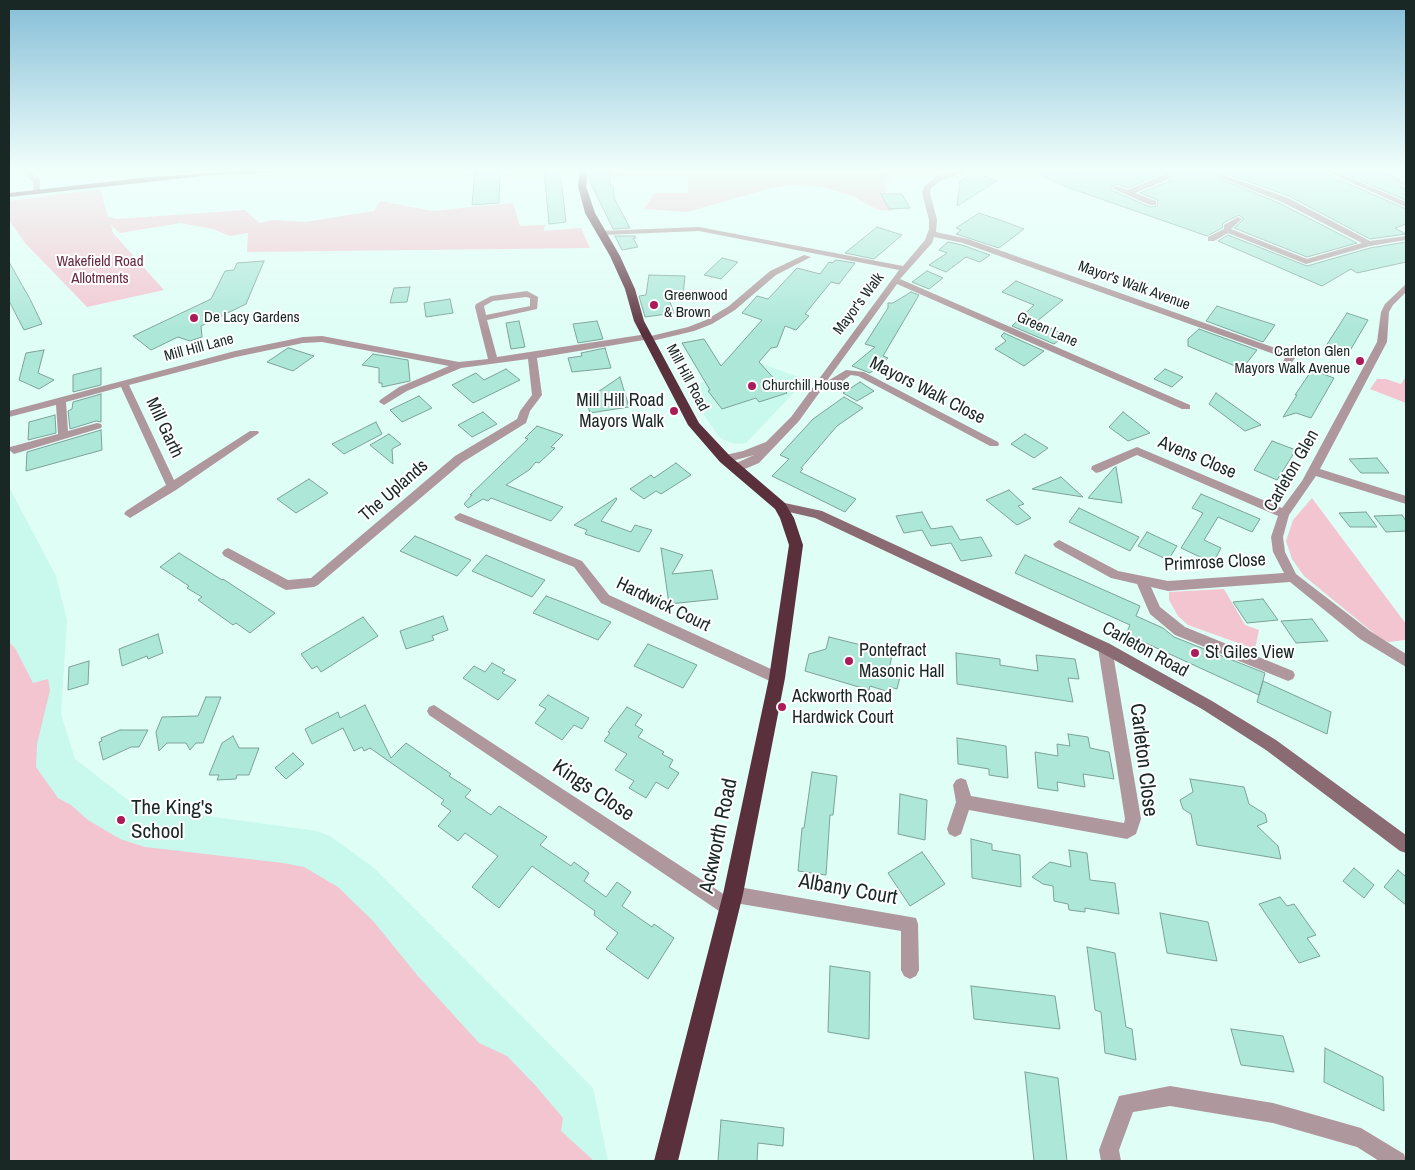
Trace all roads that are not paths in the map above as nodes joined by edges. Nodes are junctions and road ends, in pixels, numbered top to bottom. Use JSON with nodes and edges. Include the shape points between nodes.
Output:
{"nodes":[{"id":1,"x":597,"y":225,"type":"edge"},
{"id":2,"x":933,"y":225,"type":"edge"},
{"id":3,"x":1229,"y":225,"type":"edge"},
{"id":4,"x":1332,"y":225,"type":"edge"},
{"id":5,"x":1228,"y":230,"type":"junction"},
{"id":6,"x":603,"y":233,"type":"junction"},
{"id":7,"x":932,"y":234,"type":"junction"},
{"id":8,"x":1406,"y":238,"type":"edge"},
{"id":9,"x":1211,"y":239,"type":"dead end"},
{"id":10,"x":1369,"y":244,"type":"junction"},
{"id":11,"x":808,"y":257,"type":"dead end"},
{"id":12,"x":1306,"y":262,"type":"junction"},
{"id":13,"x":904,"y":269,"type":"junction"},
{"id":14,"x":1321,"y":269,"type":"dead end"},
{"id":15,"x":895,"y":280,"type":"junction"},
{"id":16,"x":1406,"y":287,"type":"edge"},
{"id":17,"x":482,"y":318,"type":"junction"},
{"id":18,"x":648,"y":338,"type":"junction"},
{"id":19,"x":532,"y":356,"type":"junction"},
{"id":20,"x":493,"y":362,"type":"junction"},
{"id":21,"x":1287,"y":363,"type":"dead end"},
{"id":22,"x":459,"y":365,"type":"junction"},
{"id":23,"x":124,"y":384,"type":"junction"},
{"id":24,"x":818,"y":386,"type":"junction"},
{"id":25,"x":62,"y":401,"type":"junction"},
{"id":26,"x":384,"y":402,"type":"dead end"},
{"id":27,"x":1186,"y":407,"type":"dead end"},
{"id":28,"x":9,"y":414,"type":"edge"},
{"id":29,"x":97,"y":426,"type":"dead end"},
{"id":30,"x":254,"y":433,"type":"dead end"},
{"id":31,"x":63,"y":436,"type":"junction"},
{"id":32,"x":774,"y":441,"type":"junction"},
{"id":33,"x":994,"y":444,"type":"dead end"},
{"id":34,"x":14,"y":450,"type":"dead end"},
{"id":35,"x":726,"y":459,"type":"junction"},
{"id":36,"x":736,"y":468,"type":"junction"},
{"id":37,"x":1096,"y":469,"type":"dead end"},
{"id":38,"x":1313,"y":471,"type":"junction"},
{"id":39,"x":172,"y":487,"type":"junction"},
{"id":40,"x":1406,"y":500,"type":"edge"},
{"id":41,"x":783,"y":512,"type":"junction"},
{"id":42,"x":130,"y":514,"type":"dead end"},
{"id":43,"x":1284,"y":514,"type":"junction"},
{"id":44,"x":460,"y":517,"type":"dead end"},
{"id":45,"x":1059,"y":544,"type":"dead end"},
{"id":46,"x":228,"y":553,"type":"dead end"},
{"id":47,"x":1292,"y":577,"type":"junction"},
{"id":48,"x":1141,"y":580,"type":"junction"},
{"id":49,"x":1105,"y":648,"type":"junction"},
{"id":50,"x":1401,"y":655,"type":"edge"},
{"id":51,"x":1288,"y":675,"type":"dead end"},
{"id":52,"x":777,"y":678,"type":"junction"},
{"id":53,"x":434,"y":711,"type":"dead end"},
{"id":54,"x":960,"y":785,"type":"dead end"},
{"id":55,"x":964,"y":802,"type":"junction"},
{"id":56,"x":955,"y":829,"type":"dead end"},
{"id":57,"x":1406,"y":845,"type":"edge"},
{"id":58,"x":730,"y":900,"type":"junction"},
{"id":59,"x":910,"y":970,"type":"dead end"},
{"id":60,"x":666,"y":1161,"type":"edge"},
{"id":61,"x":1111,"y":1161,"type":"edge"},
{"id":62,"x":1396,"y":1161,"type":"edge"}],
"edges":[{"from":1,"to":6,"type":"highway","name":"Mill Hill Road"},
{"from":2,"to":7,"type":"street"},
{"from":3,"to":5,"type":"street"},
{"from":4,"to":10,"type":"street"},
{"from":5,"to":9,"type":"street"},
{"from":5,"to":12,"type":"street"},
{"from":6,"to":13,"type":"street","via":[[699,229]]},
{"from":6,"to":18,"type":"highway","name":"Mill Hill Road"},
{"from":7,"to":13,"type":"street","name":"Mayor's Walk","via":[[929,242]]},
{"from":7,"to":21,"type":"street","name":"Mayor's Walk Avenue","via":[[966,241],[1289,356]]},
{"from":8,"to":10,"type":"street"},
{"from":10,"to":12,"type":"street"},
{"from":11,"to":18,"type":"street","name":"Mill Hill Lane","via":[[773,272],[732,308],[708,322]]},
{"from":12,"to":14,"type":"street"},
{"from":13,"to":15,"type":"street","name":"Mayor's Walk"},
{"from":15,"to":24,"type":"street","name":"Mayor's Walk"},
{"from":15,"to":27,"type":"street","name":"Green Lane"},
{"from":16,"to":38,"type":"street","name":"Carleton Glen","via":[[1389,304],[1382,342]]},
{"from":17,"to":17,"type":"street","via":[[534,307],[534,297],[528,294],[484,301],[479,306]]},
{"from":17,"to":20,"type":"street"},
{"from":18,"to":19,"type":"street","name":"Mill Hill Lane"},
{"from":18,"to":35,"type":"highway","name":"Mill Hill Road","via":[[694,425]]},
{"from":19,"to":20,"type":"street","name":"Mill Hill Lane"},
{"from":19,"to":46,"type":"street","name":"The Uplands","via":[[537,395],[522,421],[459,459],[314,582],[286,585]]},
{"from":20,"to":22,"type":"street","name":"Mill Hill Lane"},
{"from":22,"to":23,"type":"street","name":"Mill Hill Lane","via":[[311,339],[243,352]]},
{"from":22,"to":26,"type":"street","name":"Mill Hill Lane","via":[[403,389]]},
{"from":23,"to":25,"type":"street","name":"Mill Hill Lane"},
{"from":23,"to":39,"type":"street","name":"Mill Garth"},
{"from":24,"to":32,"type":"street","name":"Mayor's Walk","via":[[795,419]]},
{"from":24,"to":33,"type":"street","name":"Mayors Walk Close","via":[[831,385],[849,372],[861,374]]},
{"from":25,"to":28,"type":"street","name":"Mill Hill Lane"},
{"from":25,"to":31,"type":"street"},
{"from":29,"to":31,"type":"street"},
{"from":30,"to":39,"type":"street","name":"Mill Garth"},
{"from":31,"to":34,"type":"street"},
{"from":32,"to":35,"type":"street","name":"Mayor's Walk"},
{"from":32,"to":36,"type":"street","name":"Mayor's Walk","via":[[755,460]]},
{"from":35,"to":36,"type":"highway","name":"Mill Hill Road"},
{"from":36,"to":41,"type":"highway","name":"Mill Hill Road"},
{"from":37,"to":43,"type":"street","name":"Avens Close","via":[[1137,452]]},
{"from":38,"to":40,"type":"street"},
{"from":38,"to":43,"type":"street","name":"Carleton Glen"},
{"from":39,"to":42,"type":"street","name":"Mill Garth"},
{"from":41,"to":49,"type":"street","name":"Carleton Road","via":[[813,516],[843,526]]},
{"from":41,"to":52,"type":"highway","name":"Ackworth Road","via":[[796,545]]},
{"from":43,"to":47,"type":"street","name":"Carleton Glen","via":[[1278,537],[1279,552]]},
{"from":44,"to":52,"type":"street","name":"Hardwick Court","via":[[578,564],[605,599]]},
{"from":45,"to":48,"type":"street","name":"Primrose Close","via":[[1116,575]]},
{"from":47,"to":48,"type":"street","name":"Primrose Close","via":[[1168,586]]},
{"from":47,"to":50,"type":"street","name":"Carleton Glen","via":[[1365,635]]},
{"from":48,"to":51,"type":"street","via":[[1155,610],[1180,631]]},
{"from":49,"to":55,"type":"street","name":"Carleton Close","via":[[1133,819],[1130,829],[1126,831]]},
{"from":49,"to":57,"type":"street","name":"Carleton Road","via":[[1271,745]]},
{"from":52,"to":58,"type":"highway","name":"Ackworth Road"},
{"from":53,"to":58,"type":"street","name":"Kings Close"},
{"from":54,"to":55,"type":"street"},
{"from":55,"to":56,"type":"street"},
{"from":58,"to":59,"type":"street","name":"Albany Court","via":[[910,924]]},
{"from":58,"to":60,"type":"highway","name":"Ackworth Road"},
{"from":61,"to":62,"type":"street","via":[[1109,1150],[1126,1103],[1170,1096],[1273,1113],[1361,1138]]}]}
